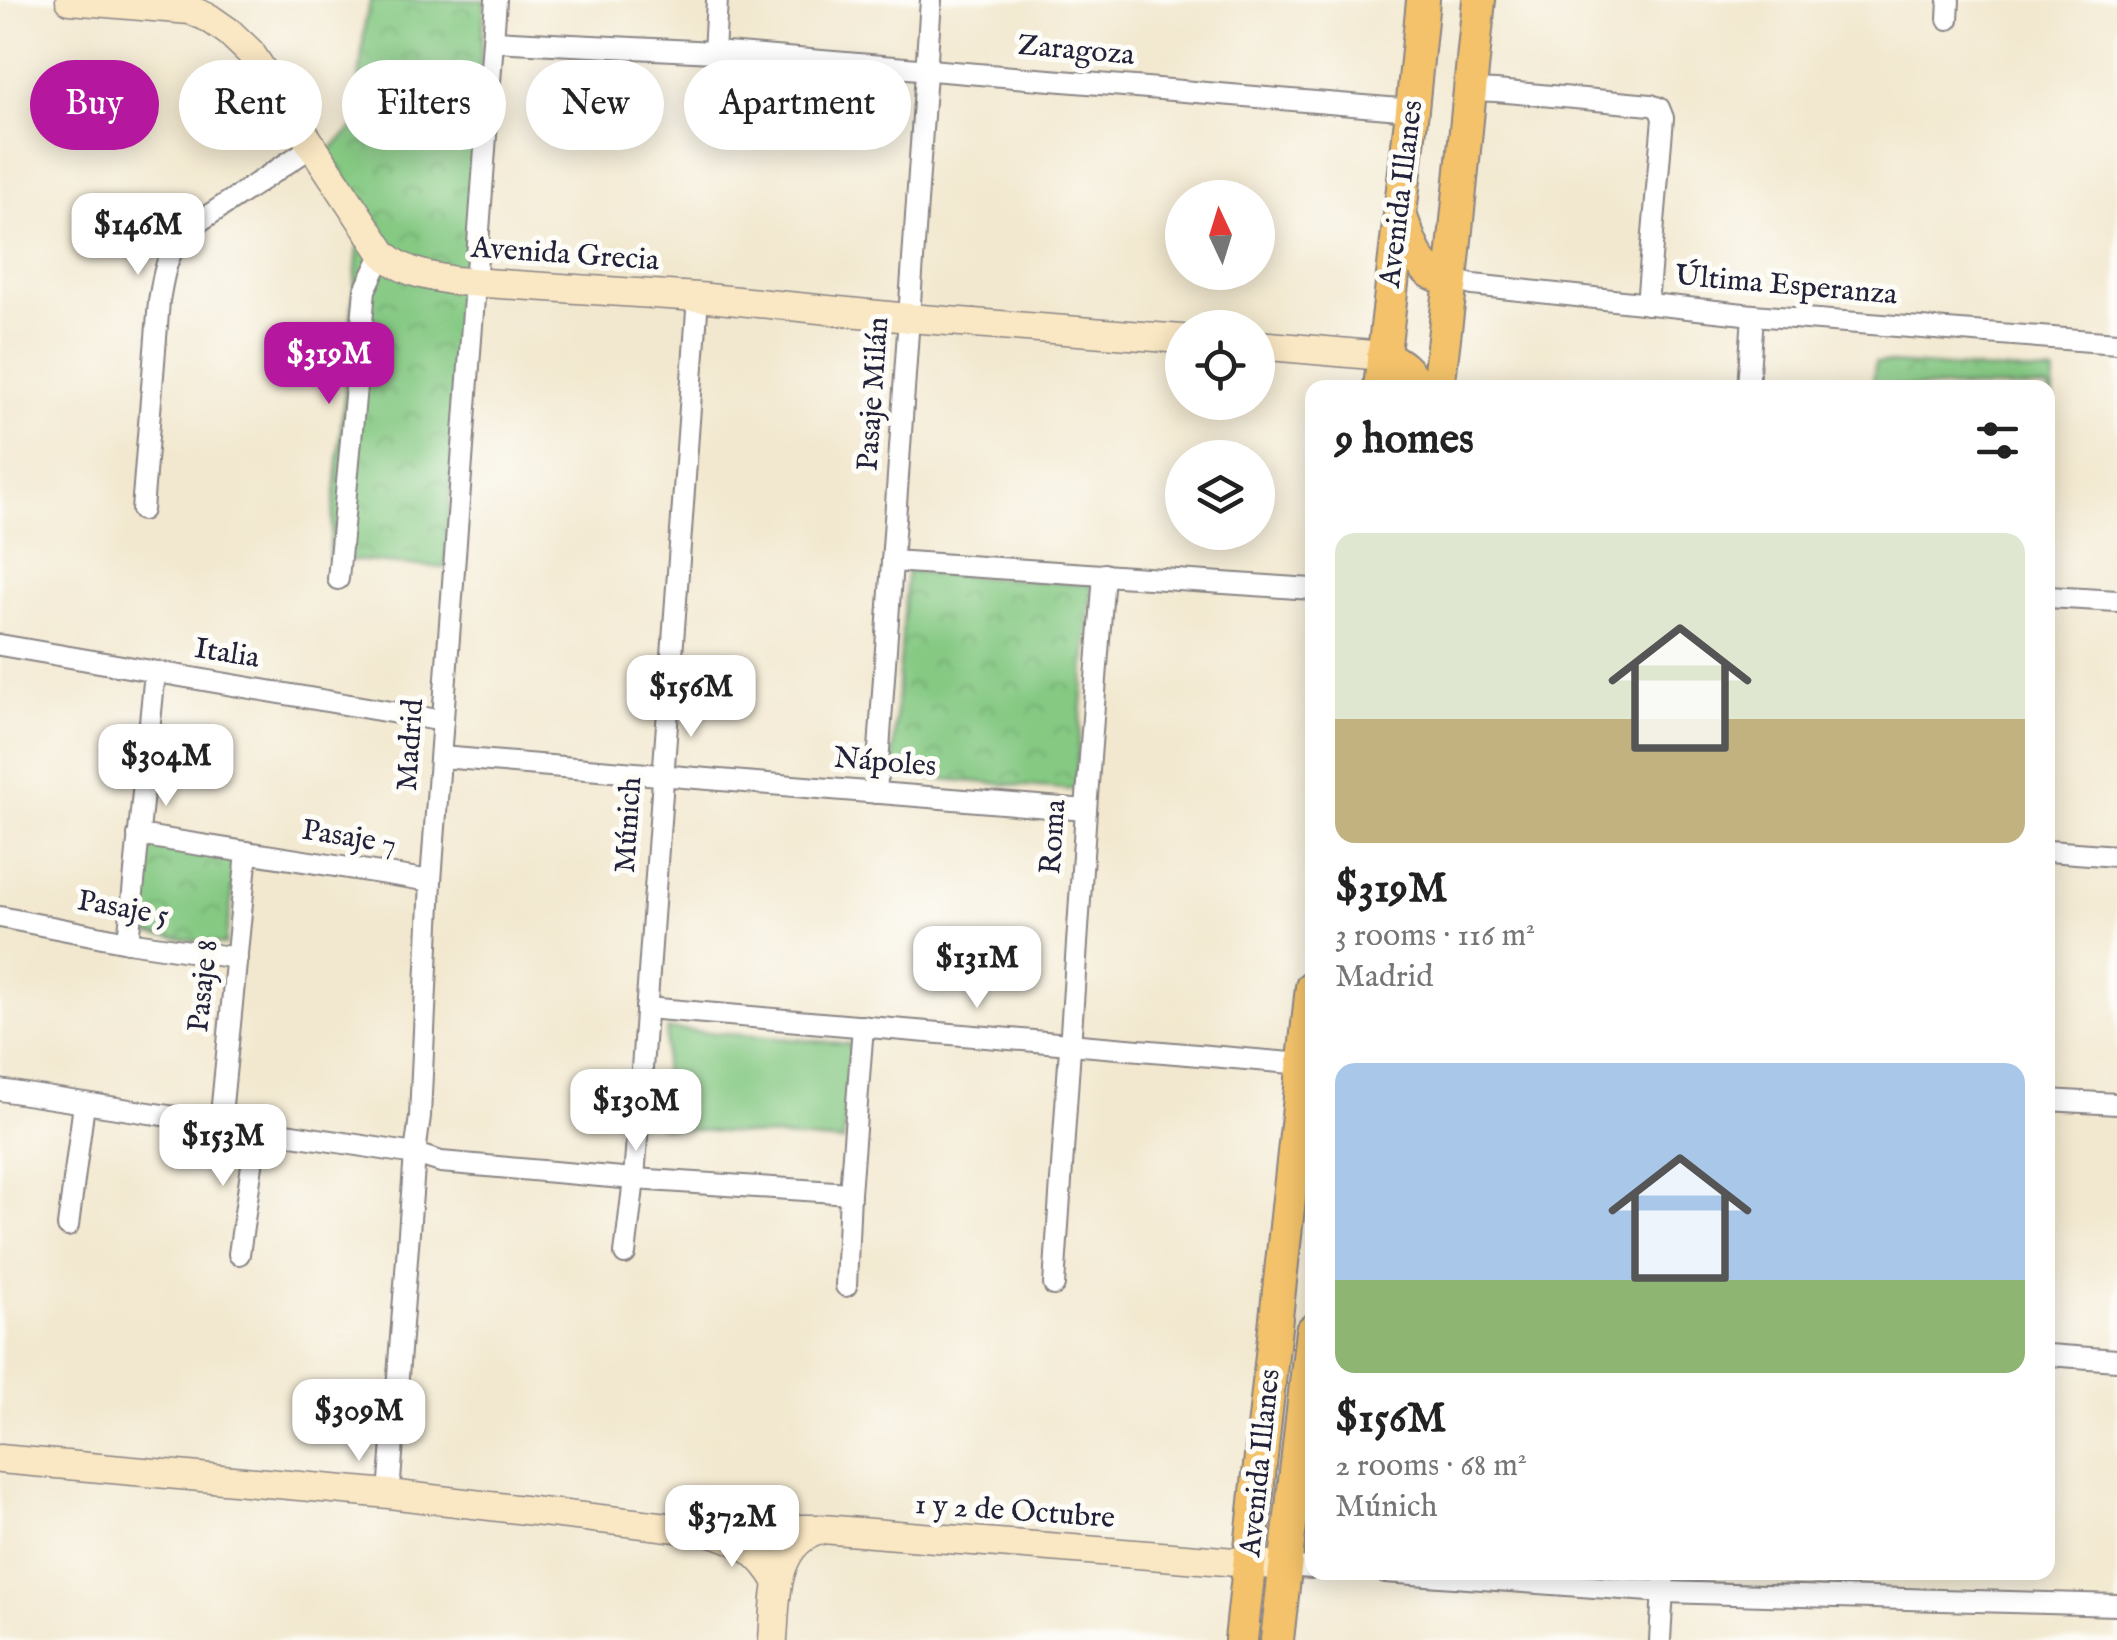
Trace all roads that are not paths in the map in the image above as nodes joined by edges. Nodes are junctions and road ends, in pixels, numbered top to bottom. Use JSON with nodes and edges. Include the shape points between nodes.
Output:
{"nodes":[{"id":1,"x":70,"y":0,"type":"edge"},
{"id":2,"x":496,"y":0,"type":"edge"},
{"id":3,"x":717,"y":0,"type":"edge"},
{"id":4,"x":932,"y":0,"type":"edge"},
{"id":5,"x":1423,"y":0,"type":"edge"},
{"id":6,"x":1479,"y":0,"type":"edge"},
{"id":7,"x":494,"y":41,"type":"junction"},
{"id":8,"x":714,"y":52,"type":"junction"},
{"id":9,"x":255,"y":60,"type":"edge"},
{"id":10,"x":926,"y":69,"type":"junction"},
{"id":11,"x":1468,"y":106,"type":"junction"},
{"id":12,"x":1412,"y":110,"type":"junction"},
{"id":13,"x":307,"y":150,"type":"edge"},
{"id":14,"x":316,"y":150,"type":"edge"},
{"id":15,"x":1399,"y":212,"type":"junction"},
{"id":16,"x":383,"y":253,"type":"junction"},
{"id":17,"x":1451,"y":280,"type":"junction"},
{"id":18,"x":476,"y":282,"type":"junction"},
{"id":19,"x":698,"y":297,"type":"junction"},
{"id":20,"x":1647,"y":304,"type":"junction"},
{"id":21,"x":1753,"y":315,"type":"junction"},
{"id":22,"x":909,"y":318,"type":"junction"},
{"id":23,"x":1165,"y":338,"type":"edge"},
{"id":24,"x":2117,"y":343,"type":"edge"},
{"id":25,"x":1275,"y":349,"type":"edge"},
{"id":26,"x":1381,"y":372,"type":"edge"},
{"id":27,"x":1413,"y":380,"type":"edge"},
{"id":28,"x":1439,"y":380,"type":"edge"},
{"id":29,"x":1749,"y":380,"type":"edge"},
{"id":30,"x":142,"y":510,"type":"dead end"},
{"id":31,"x":892,"y":561,"type":"junction"},
{"id":32,"x":1104,"y":574,"type":"junction"},
{"id":33,"x":338,"y":580,"type":"dead end"},
{"id":34,"x":1305,"y":588,"type":"edge"},
{"id":35,"x":2055,"y":598,"type":"edge"},
{"id":36,"x":2117,"y":602,"type":"edge"},
{"id":37,"x":0,"y":645,"type":"edge"},
{"id":38,"x":154,"y":672,"type":"junction"},
{"id":39,"x":443,"y":721,"type":"junction"},
{"id":40,"x":441,"y":756,"type":"junction"},
{"id":41,"x":663,"y":775,"type":"junction"},
{"id":42,"x":876,"y":793,"type":"junction"},
{"id":43,"x":1086,"y":810,"type":"junction"},
{"id":44,"x":138,"y":835,"type":"junction"},
{"id":45,"x":248,"y":852,"type":"junction"},
{"id":46,"x":2055,"y":852,"type":"edge"},
{"id":47,"x":2117,"y":856,"type":"edge"},
{"id":48,"x":431,"y":881,"type":"junction"},
{"id":49,"x":0,"y":918,"type":"edge"},
{"id":50,"x":128,"y":942,"type":"junction"},
{"id":51,"x":236,"y":958,"type":"junction"},
{"id":52,"x":646,"y":1008,"type":"junction"},
{"id":53,"x":863,"y":1026,"type":"junction"},
{"id":54,"x":1069,"y":1044,"type":"junction"},
{"id":55,"x":1305,"y":1054,"type":"edge"},
{"id":56,"x":1304,"y":1064,"type":"junction"},
{"id":57,"x":0,"y":1090,"type":"edge"},
{"id":58,"x":2055,"y":1100,"type":"edge"},
{"id":59,"x":84,"y":1104,"type":"junction"},
{"id":60,"x":2117,"y":1104,"type":"edge"},
{"id":61,"x":220,"y":1125,"type":"junction"},
{"id":62,"x":257,"y":1131,"type":"junction"},
{"id":63,"x":414,"y":1154,"type":"junction"},
{"id":64,"x":634,"y":1179,"type":"junction"},
{"id":65,"x":850,"y":1193,"type":"junction"},
{"id":66,"x":68,"y":1226,"type":"dead end"},
{"id":67,"x":239,"y":1254,"type":"dead end"},
{"id":68,"x":625,"y":1254,"type":"dead end"},
{"id":69,"x":1054,"y":1285,"type":"dead end"},
{"id":70,"x":846,"y":1286,"type":"dead end"},
{"id":71,"x":2055,"y":1356,"type":"edge"},
{"id":72,"x":2117,"y":1360,"type":"edge"},
{"id":73,"x":0,"y":1459,"type":"edge"},
{"id":74,"x":1305,"y":1468,"type":"edge"},
{"id":75,"x":389,"y":1494,"type":"junction"},
{"id":76,"x":822,"y":1529,"type":"junction"},
{"id":77,"x":712,"y":1532,"type":"junction"},
{"id":78,"x":1251,"y":1563,"type":"junction"},
{"id":79,"x":1300,"y":1567,"type":"edge"},
{"id":80,"x":1608,"y":1580,"type":"edge"},
{"id":81,"x":777,"y":1582,"type":"junction"},
{"id":82,"x":1664,"y":1582,"type":"edge"},
{"id":83,"x":2117,"y":1605,"type":"edge"},
{"id":84,"x":773,"y":1640,"type":"edge"},
{"id":85,"x":1241,"y":1640,"type":"edge"},
{"id":86,"x":1277,"y":1640,"type":"edge"},
{"id":87,"x":1660,"y":1640,"type":"edge"}],
"edges":[{"from":1,"to":9,"type":"street","name":"Avenida Grecia","via":[[190,10],[229,32]]},
{"from":2,"to":7,"type":"street","name":"Madrid"},
{"from":3,"to":8,"type":"street"},
{"from":4,"to":10,"type":"street","name":"Pasaje Milán"},
{"from":5,"to":12,"type":"main road","name":"Avenida Illanes"},
{"from":6,"to":11,"type":"main road","name":"Avenida Illanes"},
{"from":7,"to":8,"type":"street","name":"Zaragoza"},
{"from":7,"to":18,"type":"street","name":"Madrid"},
{"from":8,"to":10,"type":"street","name":"Zaragoza"},
{"from":10,"to":12,"type":"street","name":"Zaragoza"},
{"from":10,"to":22,"type":"street","name":"Pasaje Milán"},
{"from":11,"to":12,"type":"main road"},
{"from":11,"to":17,"type":"main road","name":"Avenida Illanes"},
{"from":11,"to":20,"type":"street","via":[[1496,90],[1659,108]]},
{"from":12,"to":15,"type":"main road","name":"Avenida Illanes"},
{"from":13,"to":30,"type":"street","via":[[173,246],[159,301]]},
{"from":14,"to":16,"type":"street","name":"Avenida Grecia"},
{"from":15,"to":17,"type":"main road","via":[[1426,268]]},
{"from":15,"to":26,"type":"main road","name":"Avenida Illanes"},
{"from":16,"to":18,"type":"street","name":"Avenida Grecia","via":[[416,274]]},
{"from":16,"to":33,"type":"street","via":[[365,290]]},
{"from":17,"to":20,"type":"street","name":"Última Esperanza"},
{"from":17,"to":28,"type":"main road","name":"Avenida Illanes"},
{"from":18,"to":19,"type":"street","name":"Avenida Grecia"},
{"from":18,"to":39,"type":"street","name":"Madrid"},
{"from":19,"to":22,"type":"street","name":"Avenida Grecia"},
{"from":19,"to":41,"type":"street","name":"Múnich"},
{"from":20,"to":21,"type":"street","name":"Última Esperanza"},
{"from":21,"to":24,"type":"street","name":"Última Esperanza"},
{"from":21,"to":29,"type":"street"},
{"from":22,"to":23,"type":"street","name":"Avenida Grecia"},
{"from":22,"to":31,"type":"street","name":"Pasaje Milán"},
{"from":25,"to":26,"type":"street"},
{"from":26,"to":27,"type":"main road","via":[[1397,362]]},
{"from":31,"to":32,"type":"street"},
{"from":31,"to":42,"type":"street","name":"Pasaje Milán"},
{"from":32,"to":34,"type":"street"},
{"from":32,"to":43,"type":"street","name":"Roma"},
{"from":35,"to":36,"type":"street"},
{"from":37,"to":38,"type":"street","name":"Italia"},
{"from":38,"to":39,"type":"street","name":"Italia"},
{"from":38,"to":44,"type":"street"},
{"from":39,"to":40,"type":"street","name":"Madrid"},
{"from":40,"to":41,"type":"street","name":"Nápoles"},
{"from":40,"to":48,"type":"street","name":"Madrid"},
{"from":41,"to":42,"type":"street","name":"Nápoles"},
{"from":41,"to":52,"type":"street","name":"Múnich"},
{"from":42,"to":43,"type":"street","name":"Nápoles"},
{"from":43,"to":54,"type":"street","name":"Roma"},
{"from":44,"to":45,"type":"street","name":"Pasaje 7"},
{"from":44,"to":50,"type":"street"},
{"from":45,"to":48,"type":"street","name":"Pasaje 7"},
{"from":45,"to":51,"type":"street","name":"Pasaje 8"},
{"from":46,"to":47,"type":"street"},
{"from":48,"to":63,"type":"street","name":"Madrid"},
{"from":49,"to":50,"type":"street","name":"Pasaje 5"},
{"from":50,"to":51,"type":"street","name":"Pasaje 5"},
{"from":51,"to":61,"type":"street","name":"Pasaje 8"},
{"from":52,"to":53,"type":"street"},
{"from":52,"to":64,"type":"street","name":"Múnich"},
{"from":53,"to":54,"type":"street"},
{"from":53,"to":65,"type":"street"},
{"from":54,"to":56,"type":"street"},
{"from":54,"to":69,"type":"street","name":"Roma"},
{"from":55,"to":56,"type":"main road","name":"Avenida Illanes"},
{"from":56,"to":78,"type":"main road","name":"Avenida Illanes"},
{"from":57,"to":59,"type":"street"},
{"from":58,"to":60,"type":"street"},
{"from":59,"to":61,"type":"street"},
{"from":59,"to":66,"type":"street"},
{"from":61,"to":62,"type":"street"},
{"from":62,"to":63,"type":"street"},
{"from":62,"to":67,"type":"street"},
{"from":63,"to":64,"type":"street"},
{"from":63,"to":75,"type":"street","name":"Madrid"},
{"from":64,"to":65,"type":"street"},
{"from":64,"to":68,"type":"street","name":"Múnich"},
{"from":65,"to":70,"type":"street"},
{"from":71,"to":72,"type":"street"},
{"from":73,"to":75,"type":"street","name":"1 y 2 de Octubre"},
{"from":74,"to":79,"type":"main road","name":"Avenida Illanes"},
{"from":75,"to":77,"type":"street","name":"1 y 2 de Octubre"},
{"from":76,"to":77,"type":"street","name":"1 y 2 de Octubre"},
{"from":76,"to":78,"type":"street","name":"1 y 2 de Octubre"},
{"from":76,"to":81,"type":"street","via":[[792,1548]]},
{"from":77,"to":81,"type":"street","name":"1 y 2 de Octubre","via":[[754,1551]]},
{"from":78,"to":79,"type":"street","name":"1 y 2 de Octubre"},
{"from":78,"to":85,"type":"main road","name":"Avenida Illanes"},
{"from":79,"to":86,"type":"main road","name":"Avenida Illanes"},
{"from":80,"to":82,"type":"street"},
{"from":81,"to":84,"type":"street"},
{"from":82,"to":83,"type":"street"},
{"from":82,"to":87,"type":"street"}]}
